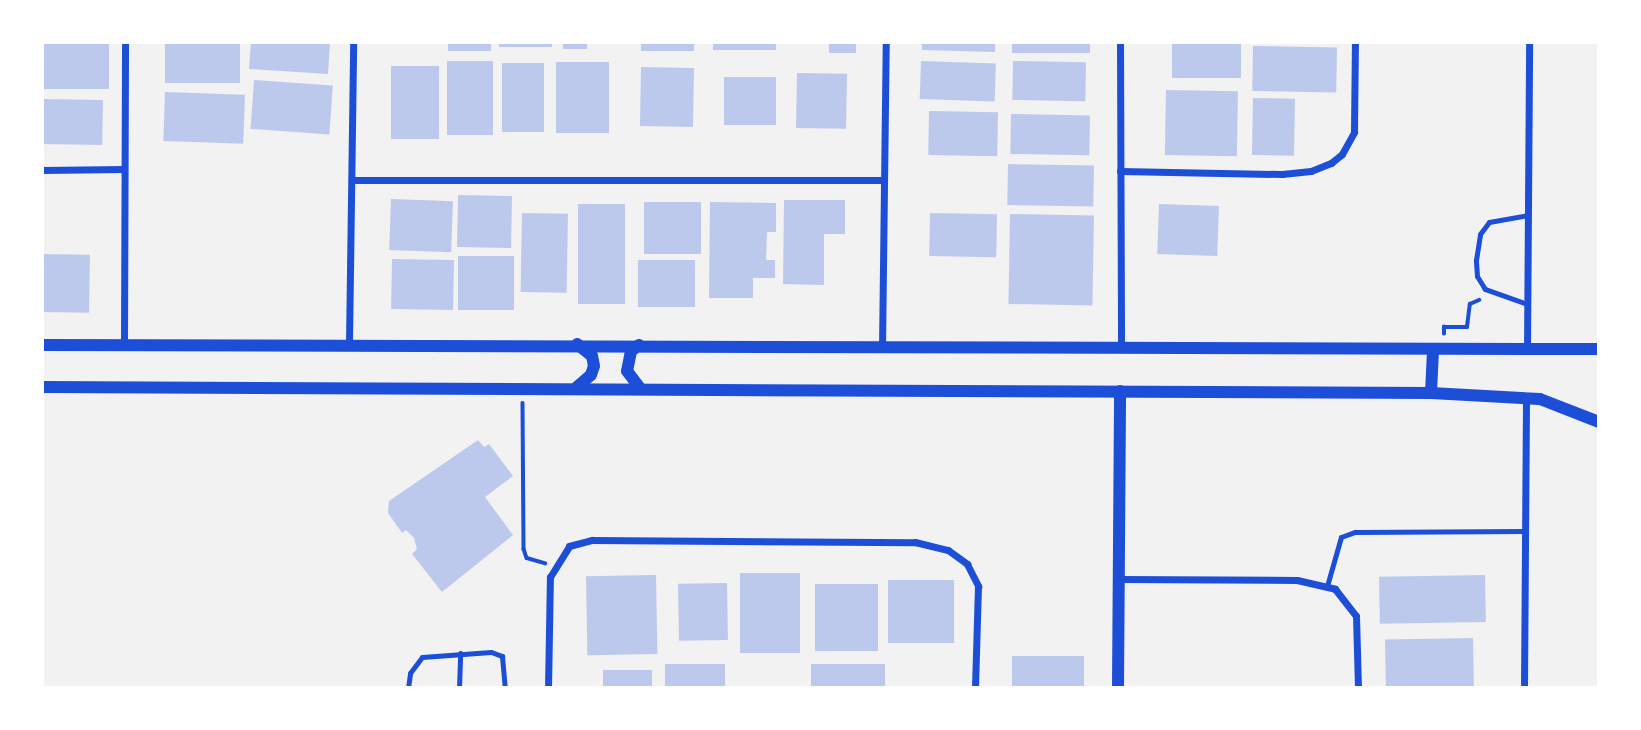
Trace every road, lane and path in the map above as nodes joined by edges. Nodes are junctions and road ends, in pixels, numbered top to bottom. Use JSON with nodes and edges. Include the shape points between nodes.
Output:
{"nodes":[{"id":1,"x":125,"y":42,"type":"edge"},
{"id":2,"x":353,"y":42,"type":"edge"},
{"id":3,"x":886,"y":42,"type":"edge"},
{"id":4,"x":1121,"y":42,"type":"edge"},
{"id":5,"x":1355,"y":42,"type":"edge"},
{"id":6,"x":1529,"y":42,"type":"edge"},
{"id":7,"x":124,"y":169,"type":"junction"},
{"id":8,"x":42,"y":170,"type":"edge"},
{"id":9,"x":1121,"y":171,"type":"junction"},
{"id":10,"x":352,"y":180,"type":"junction"},
{"id":11,"x":884,"y":180,"type":"junction"},
{"id":12,"x":1528,"y":215,"type":"junction"},
{"id":13,"x":1494,"y":294,"type":"junction"},
{"id":14,"x":1527,"y":304,"type":"junction"},
{"id":15,"x":124,"y":343,"type":"junction"},
{"id":16,"x":349,"y":343,"type":"junction"},
{"id":17,"x":577,"y":344,"type":"junction"},
{"id":18,"x":42,"y":345,"type":"edge"},
{"id":19,"x":639,"y":345,"type":"junction"},
{"id":20,"x":1121,"y":347,"type":"junction"},
{"id":21,"x":882,"y":349,"type":"junction"},
{"id":22,"x":1599,"y":349,"type":"edge"},
{"id":23,"x":1438,"y":351,"type":"junction"},
{"id":24,"x":1527,"y":351,"type":"junction"},
{"id":25,"x":42,"y":387,"type":"edge"},
{"id":26,"x":522,"y":387,"type":"junction"},
{"id":27,"x":576,"y":387,"type":"junction"},
{"id":28,"x":639,"y":387,"type":"junction"},
{"id":29,"x":1120,"y":391,"type":"junction"},
{"id":30,"x":1431,"y":393,"type":"junction"},
{"id":31,"x":1527,"y":397,"type":"junction"},
{"id":32,"x":1599,"y":422,"type":"edge"},
{"id":33,"x":1525,"y":531,"type":"junction"},
{"id":34,"x":554,"y":565,"type":"junction"},
{"id":35,"x":1119,"y":579,"type":"junction"},
{"id":36,"x":1327,"y":586,"type":"junction"},
{"id":37,"x":460,"y":653,"type":"junction"},
{"id":38,"x":408,"y":688,"type":"edge"},
{"id":39,"x":459,"y":688,"type":"edge"},
{"id":40,"x":505,"y":688,"type":"edge"},
{"id":41,"x":548,"y":688,"type":"edge"},
{"id":42,"x":975,"y":688,"type":"edge"},
{"id":43,"x":1118,"y":688,"type":"edge"},
{"id":44,"x":1358,"y":688,"type":"edge"},
{"id":45,"x":1524,"y":688,"type":"edge"}],
"edges":[{"from":1,"to":7,"type":"street"},
{"from":2,"to":10,"type":"street"},
{"from":3,"to":11,"type":"street"},
{"from":4,"to":9,"type":"street"},
{"from":5,"to":9,"type":"street","via":[[1354,132],[1342,155],[1331,163],[1282,174]]},
{"from":6,"to":12,"type":"street"},
{"from":7,"to":8,"type":"street"},
{"from":7,"to":15,"type":"street"},
{"from":9,"to":20,"type":"street"},
{"from":10,"to":11,"type":"street"},
{"from":10,"to":16,"type":"street"},
{"from":11,"to":21,"type":"street"},
{"from":12,"to":13,"type":"lane","via":[[1496,218],[1480,234],[1477,276]]},
{"from":12,"to":14,"type":"street"},
{"from":13,"to":14,"type":"lane"},
{"from":13,"to":23,"type":"path","via":[[1470,304],[1467,327],[1444,327]]},
{"from":14,"to":24,"type":"street"},
{"from":15,"to":16,"type":"street"},
{"from":15,"to":18,"type":"street"},
{"from":16,"to":17,"type":"street"},
{"from":17,"to":19,"type":"street"},
{"from":17,"to":27,"type":"street","via":[[586,348],[594,366],[592,375]]},
{"from":19,"to":21,"type":"street"},
{"from":19,"to":28,"type":"street","via":[[631,351],[626,371]]},
{"from":20,"to":21,"type":"street"},
{"from":20,"to":23,"type":"street"},
{"from":22,"to":24,"type":"street"},
{"from":23,"to":24,"type":"street"},
{"from":23,"to":30,"type":"street"},
{"from":25,"to":26,"type":"street"},
{"from":26,"to":27,"type":"street"},
{"from":26,"to":34,"type":"path","via":[[524,550],[527,558]]},
{"from":27,"to":28,"type":"street"},
{"from":28,"to":29,"type":"street"},
{"from":29,"to":30,"type":"street"},
{"from":29,"to":35,"type":"street"},
{"from":30,"to":31,"type":"street"},
{"from":31,"to":32,"type":"street","via":[[1560,404]]},
{"from":31,"to":33,"type":"street"},
{"from":33,"to":36,"type":"lane","via":[[1355,532],[1341,537]]},
{"from":33,"to":45,"type":"street"},
{"from":34,"to":41,"type":"street","via":[[547,598]]},
{"from":34,"to":42,"type":"street","via":[[569,546],[592,540],[933,545],[958,556],[978,586]]},
{"from":35,"to":36,"type":"street","via":[[1297,580]]},
{"from":35,"to":43,"type":"street"},
{"from":36,"to":44,"type":"street","via":[[1341,593],[1356,616]]},
{"from":37,"to":38,"type":"lane","via":[[422,657],[410,673]]},
{"from":37,"to":39,"type":"lane"},
{"from":37,"to":40,"type":"lane","via":[[502,656]]}]}
